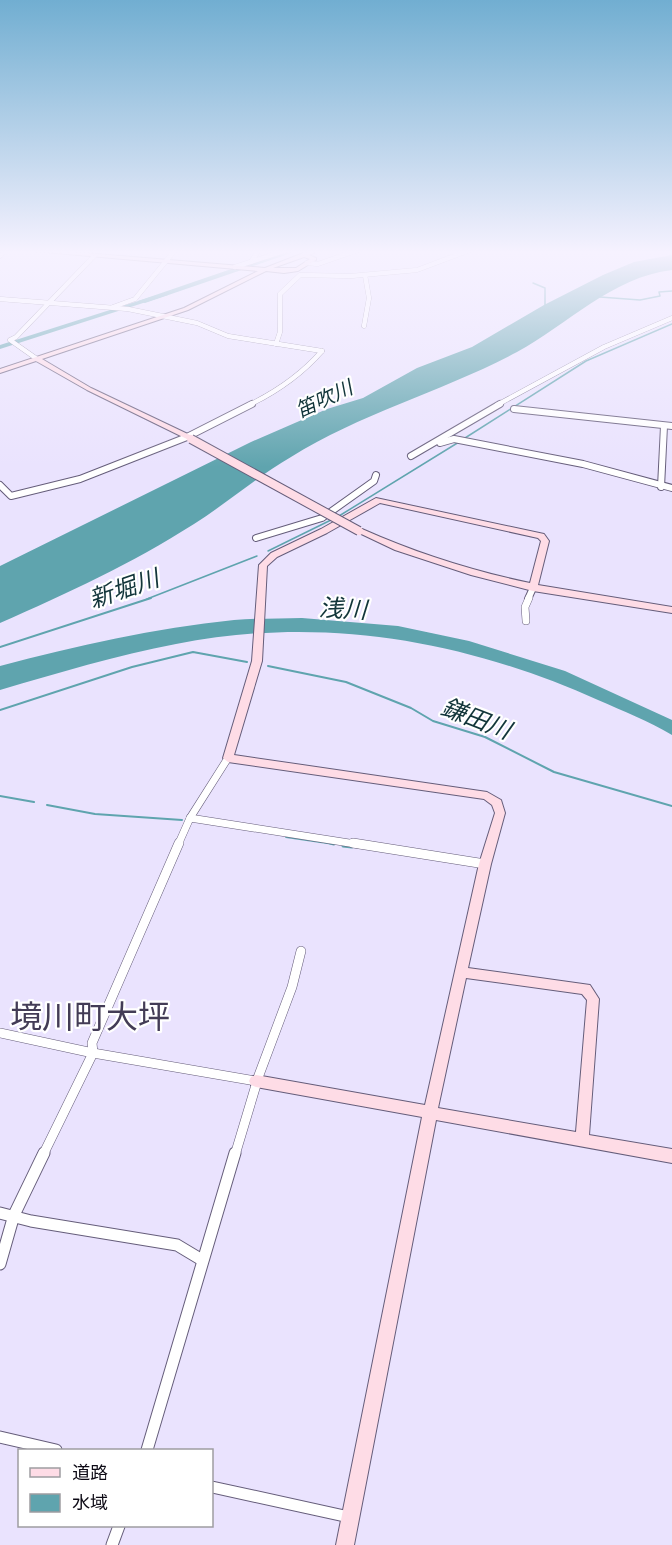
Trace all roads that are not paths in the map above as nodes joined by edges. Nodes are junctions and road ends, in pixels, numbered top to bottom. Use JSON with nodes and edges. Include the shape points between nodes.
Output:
{"nodes":[{"id":1,"x":28,"y":322,"type":"edge"},
{"id":2,"x":145,"y":322,"type":"edge"},
{"id":3,"x":193,"y":322,"type":"edge"},
{"id":4,"x":280,"y":322,"type":"edge"},
{"id":5,"x":365,"y":322,"type":"edge"},
{"id":6,"x":661,"y":322,"type":"edge"},
{"id":7,"x":364,"y":326,"type":"dead end"},
{"id":8,"x":276,"y":344,"type":"junction"},
{"id":9,"x":38,"y":359,"type":"junction"},
{"id":10,"x":0,"y":371,"type":"edge"},
{"id":11,"x":514,"y":409,"type":"dead end"},
{"id":12,"x":664,"y":426,"type":"junction"},
{"id":13,"x":672,"y":426,"type":"edge"},
{"id":14,"x":189,"y":438,"type":"junction"},
{"id":15,"x":376,"y":475,"type":"dead end"},
{"id":16,"x":0,"y":486,"type":"edge"},
{"id":17,"x":661,"y":487,"type":"junction"},
{"id":18,"x":672,"y":488,"type":"edge"},
{"id":19,"x":256,"y":538,"type":"dead end"},
{"id":20,"x":533,"y":588,"type":"junction"},
{"id":21,"x":672,"y":610,"type":"edge"},
{"id":22,"x":526,"y":621,"type":"dead end"},
{"id":23,"x":228,"y":758,"type":"junction"},
{"id":24,"x":190,"y":818,"type":"junction"},
{"id":25,"x":485,"y":864,"type":"junction"},
{"id":26,"x":301,"y":951,"type":"dead end"},
{"id":27,"x":461,"y":972,"type":"junction"},
{"id":28,"x":0,"y":1033,"type":"edge"},
{"id":29,"x":93,"y":1053,"type":"junction"},
{"id":30,"x":256,"y":1081,"type":"junction"},
{"id":31,"x":430,"y":1114,"type":"junction"},
{"id":32,"x":582,"y":1139,"type":"junction"},
{"id":33,"x":672,"y":1156,"type":"edge"},
{"id":34,"x":0,"y":1213,"type":"edge"},
{"id":35,"x":14,"y":1215,"type":"junction"},
{"id":36,"x":202,"y":1260,"type":"junction"},
{"id":37,"x":0,"y":1264,"type":"edge"},
{"id":38,"x":0,"y":1437,"type":"edge"},
{"id":39,"x":52,"y":1449,"type":"edge"},
{"id":40,"x":147,"y":1449,"type":"edge"},
{"id":41,"x":213,"y":1487,"type":"edge"},
{"id":42,"x":349,"y":1517,"type":"junction"},
{"id":43,"x":119,"y":1527,"type":"edge"},
{"id":44,"x":112,"y":1545,"type":"edge"},
{"id":45,"x":345,"y":1545,"type":"edge"}],
"edges":[{"from":1,"to":9,"type":"street","via":[[9,341]]},
{"from":2,"to":9,"type":"street"},
{"from":3,"to":8,"type":"street","via":[[228,336]]},
{"from":4,"to":8,"type":"street"},
{"from":5,"to":7,"type":"street"},
{"from":6,"to":17,"type":"street","via":[[584,355],[409,457],[454,439],[583,464]]},
{"from":8,"to":14,"type":"street","via":[[322,351],[304,371],[275,392]]},
{"from":9,"to":10,"type":"street"},
{"from":9,"to":14,"type":"street","via":[[88,389]]},
{"from":11,"to":12,"type":"street"},
{"from":12,"to":13,"type":"street"},
{"from":12,"to":17,"type":"street"},
{"from":14,"to":16,"type":"street","via":[[72,482],[11,496]]},
{"from":14,"to":20,"type":"street","bridge":true,"via":[[359,531],[428,561]]},
{"from":15,"to":19,"type":"street","via":[[374,481],[321,518]]},
{"from":17,"to":18,"type":"street"},
{"from":20,"to":21,"type":"street"},
{"from":20,"to":22,"type":"street","via":[[525,607]]},
{"from":20,"to":23,"type":"street","via":[[545,541],[541,536],[379,500],[267,558],[263,565],[255,671]]},
{"from":23,"to":24,"type":"street"},
{"from":23,"to":25,"type":"street","via":[[487,796],[500,813]]},
{"from":24,"to":25,"type":"street"},
{"from":24,"to":29,"type":"street","via":[[92,1044]]},
{"from":25,"to":27,"type":"street"},
{"from":26,"to":30,"type":"street"},
{"from":27,"to":31,"type":"street"},
{"from":27,"to":32,"type":"street","via":[[586,989],[591,993]]},
{"from":28,"to":29,"type":"street"},
{"from":29,"to":30,"type":"street"},
{"from":29,"to":35,"type":"street"},
{"from":30,"to":31,"type":"street"},
{"from":30,"to":36,"type":"street"},
{"from":31,"to":32,"type":"street"},
{"from":31,"to":42,"type":"street"},
{"from":32,"to":33,"type":"street"},
{"from":34,"to":35,"type":"street"},
{"from":35,"to":36,"type":"street","via":[[177,1245]]},
{"from":35,"to":37,"type":"street"},
{"from":36,"to":40,"type":"street"},
{"from":38,"to":39,"type":"street"},
{"from":41,"to":42,"type":"street"},
{"from":42,"to":45,"type":"street"},
{"from":43,"to":44,"type":"street"}]}
